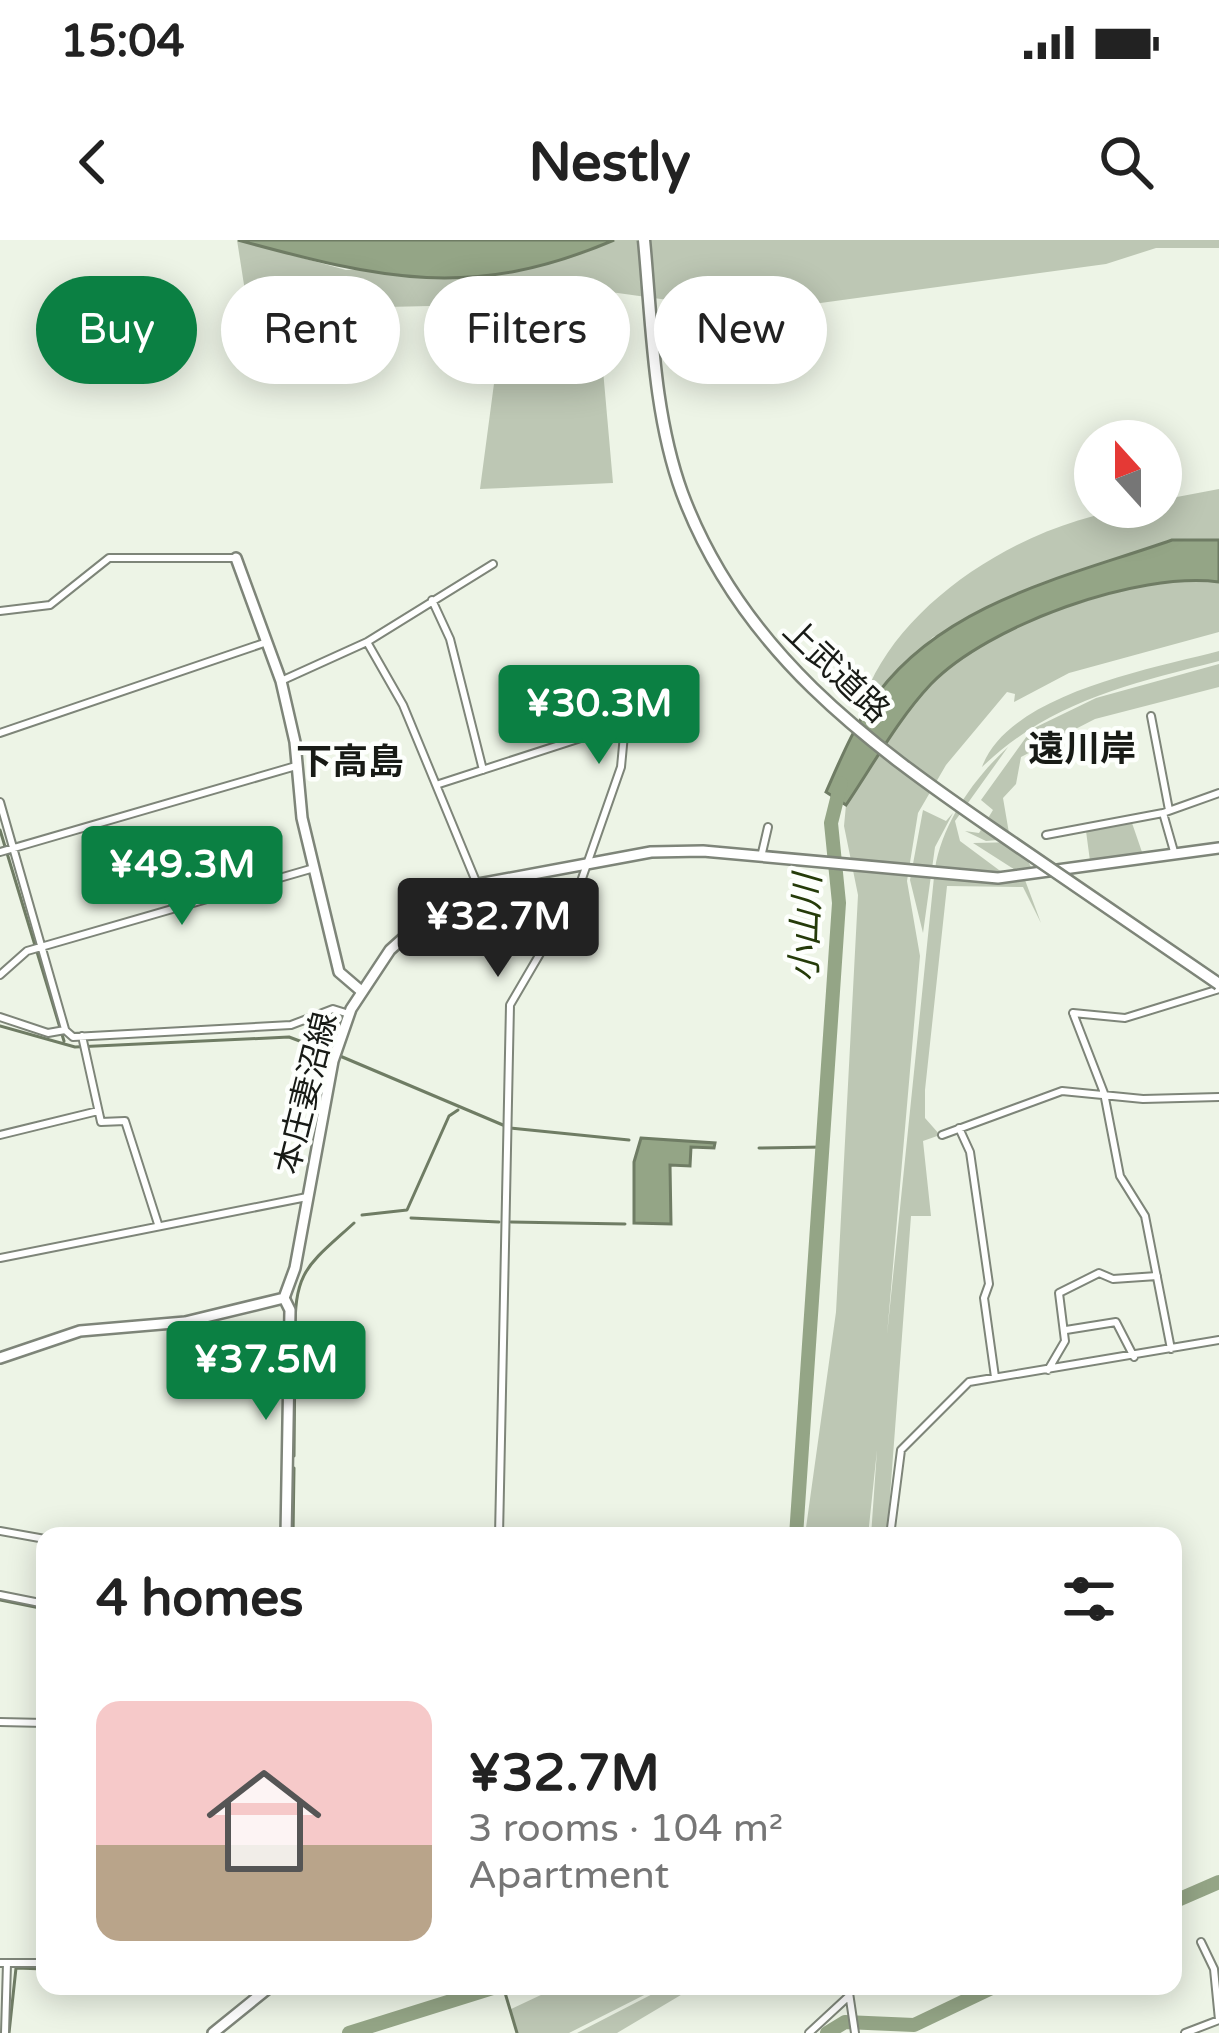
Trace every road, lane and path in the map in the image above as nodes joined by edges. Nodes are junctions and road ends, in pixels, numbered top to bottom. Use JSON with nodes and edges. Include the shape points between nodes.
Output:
{"nodes":[{"id":1,"x":644,"y":240,"type":"edge"},
{"id":2,"x":236,"y":559,"type":"joint"},
{"id":3,"x":493,"y":564,"type":"dead end"},
{"id":4,"x":432,"y":600,"type":"junction"},
{"id":5,"x":0,"y":611,"type":"edge"},
{"id":6,"x":267,"y":642,"type":"junction"},
{"id":7,"x":367,"y":642,"type":"junction"},
{"id":8,"x":281,"y":681,"type":"junction"},
{"id":9,"x":651,"y":689,"type":"dead end"},
{"id":10,"x":1151,"y":716,"type":"dead end"},
{"id":11,"x":625,"y":724,"type":"junction"},
{"id":12,"x":0,"y":733,"type":"edge"},
{"id":13,"x":296,"y":766,"type":"junction"},
{"id":14,"x":483,"y":770,"type":"junction"},
{"id":15,"x":439,"y":784,"type":"junction"},
{"id":16,"x":1219,"y":793,"type":"edge"},
{"id":17,"x":0,"y":802,"type":"edge"},
{"id":18,"x":1166,"y":811,"type":"junction"},
{"id":19,"x":768,"y":826,"type":"dead end"},
{"id":20,"x":1046,"y":835,"type":"dead end"},
{"id":21,"x":12,"y":848,"type":"junction"},
{"id":22,"x":1219,"y":848,"type":"edge"},
{"id":23,"x":0,"y":852,"type":"edge"},
{"id":24,"x":1175,"y":855,"type":"junction"},
{"id":25,"x":765,"y":857,"type":"junction"},
{"id":26,"x":588,"y":864,"type":"junction"},
{"id":27,"x":314,"y":868,"type":"junction"},
{"id":28,"x":477,"y":884,"type":"junction"},
{"id":29,"x":41,"y":947,"type":"junction"},
{"id":30,"x":0,"y":975,"type":"edge"},
{"id":31,"x":1219,"y":986,"type":"edge"},
{"id":32,"x":360,"y":990,"type":"junction"},
{"id":33,"x":349,"y":1014,"type":"junction"},
{"id":34,"x":0,"y":1017,"type":"edge"},
{"id":35,"x":62,"y":1031,"type":"junction"},
{"id":36,"x":82,"y":1036,"type":"junction"},
{"id":37,"x":1104,"y":1093,"type":"junction"},
{"id":38,"x":1219,"y":1097,"type":"edge"},
{"id":39,"x":98,"y":1112,"type":"junction"},
{"id":40,"x":958,"y":1128,"type":"junction"},
{"id":41,"x":0,"y":1135,"type":"edge"},
{"id":42,"x":942,"y":1135,"type":"dead end"},
{"id":43,"x":307,"y":1197,"type":"junction"},
{"id":44,"x":158,"y":1223,"type":"junction"},
{"id":45,"x":0,"y":1258,"type":"edge"},
{"id":46,"x":1157,"y":1276,"type":"junction"},
{"id":47,"x":284,"y":1298,"type":"junction"},
{"id":48,"x":1066,"y":1330,"type":"junction"},
{"id":49,"x":1219,"y":1340,"type":"edge"},
{"id":50,"x":1171,"y":1349,"type":"junction"},
{"id":51,"x":1134,"y":1357,"type":"junction"},
{"id":52,"x":0,"y":1358,"type":"edge"},
{"id":53,"x":1048,"y":1370,"type":"junction"},
{"id":54,"x":995,"y":1377,"type":"junction"},
{"id":55,"x":286,"y":1527,"type":"edge"},
{"id":56,"x":499,"y":1527,"type":"edge"},
{"id":57,"x":891,"y":1527,"type":"edge"},
{"id":58,"x":0,"y":1531,"type":"edge"},
{"id":59,"x":36,"y":1537,"type":"edge"},
{"id":60,"x":0,"y":1595,"type":"edge"},
{"id":61,"x":36,"y":1602,"type":"edge"},
{"id":62,"x":0,"y":1722,"type":"edge"},
{"id":63,"x":36,"y":1723,"type":"edge"},
{"id":64,"x":1202,"y":1942,"type":"dead end"},
{"id":65,"x":3,"y":1963,"type":"edge"},
{"id":66,"x":36,"y":1963,"type":"edge"},
{"id":67,"x":260,"y":1995,"type":"edge"},
{"id":68,"x":850,"y":1996,"type":"joint"},
{"id":69,"x":1216,"y":2021,"type":"edge"},
{"id":70,"x":5,"y":2033,"type":"edge"},
{"id":71,"x":212,"y":2033,"type":"edge"},
{"id":72,"x":809,"y":2033,"type":"edge"},
{"id":73,"x":855,"y":2033,"type":"edge"},
{"id":74,"x":1185,"y":2033,"type":"edge"},
{"id":75,"x":1214,"y":2033,"type":"edge"}],
"edges":[{"from":1,"to":31,"type":"highway","name":"上武道路","bridge":true,"via":[[657,383],[676,475],[715,562],[762,635],[853,729]]},
{"from":2,"to":5,"type":"street","via":[[109,558],[50,604]]},
{"from":2,"to":6,"type":"main road"},
{"from":3,"to":4,"type":"street"},
{"from":4,"to":7,"type":"street"},
{"from":4,"to":14,"type":"street","via":[[450,639]]},
{"from":6,"to":8,"type":"main road"},
{"from":6,"to":12,"type":"street"},
{"from":7,"to":8,"type":"street"},
{"from":7,"to":15,"type":"street"},
{"from":8,"to":13,"type":"main road"},
{"from":9,"to":11,"type":"street"},
{"from":10,"to":18,"type":"street"},
{"from":11,"to":14,"type":"street"},
{"from":11,"to":26,"type":"street","via":[[621,767]]},
{"from":13,"to":21,"type":"street"},
{"from":13,"to":27,"type":"main road"},
{"from":14,"to":15,"type":"street"},
{"from":15,"to":28,"type":"street"},
{"from":16,"to":18,"type":"street"},
{"from":17,"to":21,"type":"street"},
{"from":18,"to":20,"type":"street"},
{"from":18,"to":24,"type":"street"},
{"from":19,"to":25,"type":"street"},
{"from":21,"to":23,"type":"street"},
{"from":21,"to":29,"type":"street"},
{"from":22,"to":24,"type":"main road"},
{"from":24,"to":25,"type":"main road","name":"本庄妻沼線","via":[[998,878]]},
{"from":25,"to":26,"type":"main road","name":"本庄妻沼線","via":[[651,852]]},
{"from":26,"to":28,"type":"main road","name":"本庄妻沼線"},
{"from":26,"to":56,"type":"street","via":[[512,1000]]},
{"from":27,"to":29,"type":"street"},
{"from":27,"to":32,"type":"main road","via":[[339,972]]},
{"from":28,"to":32,"type":"main road","name":"本庄妻沼線","via":[[448,897],[403,937]]},
{"from":29,"to":30,"type":"street"},
{"from":29,"to":35,"type":"street"},
{"from":31,"to":37,"type":"street","via":[[1125,1018],[1073,1012]]},
{"from":32,"to":33,"type":"main road","name":"本庄妻沼線"},
{"from":33,"to":36,"type":"street","via":[[337,1009],[291,1025]]},
{"from":33,"to":43,"type":"main road","name":"本庄妻沼線"},
{"from":34,"to":35,"type":"street"},
{"from":35,"to":36,"type":"street"},
{"from":36,"to":39,"type":"street"},
{"from":37,"to":38,"type":"street"},
{"from":37,"to":40,"type":"street","via":[[1063,1091]]},
{"from":37,"to":46,"type":"street","via":[[1120,1176],[1141,1204]]},
{"from":39,"to":41,"type":"street"},
{"from":39,"to":44,"type":"street","via":[[106,1124],[125,1121]]},
{"from":40,"to":42,"type":"street"},
{"from":40,"to":54,"type":"street","via":[[980,1218]]},
{"from":43,"to":44,"type":"street"},
{"from":43,"to":47,"type":"main road","name":"本庄妻沼線"},
{"from":44,"to":45,"type":"street"},
{"from":46,"to":48,"type":"street","via":[[1099,1273],[1058,1293]]},
{"from":46,"to":50,"type":"street"},
{"from":47,"to":52,"type":"main road","via":[[184,1322],[80,1331]]},
{"from":47,"to":55,"type":"main road"},
{"from":48,"to":51,"type":"street","via":[[1116,1322]]},
{"from":48,"to":53,"type":"street"},
{"from":49,"to":50,"type":"street"},
{"from":50,"to":51,"type":"street"},
{"from":51,"to":53,"type":"street"},
{"from":53,"to":54,"type":"street"},
{"from":54,"to":57,"type":"street","via":[[963,1387],[901,1450]]},
{"from":58,"to":59,"type":"street"},
{"from":60,"to":61,"type":"street"},
{"from":62,"to":63,"type":"street"},
{"from":64,"to":69,"type":"street","via":[[1214,1970]]},
{"from":65,"to":66,"type":"street"},
{"from":65,"to":70,"type":"street"},
{"from":67,"to":71,"type":"main road"},
{"from":68,"to":72,"type":"street"},
{"from":68,"to":73,"type":"street"},
{"from":69,"to":74,"type":"street"},
{"from":69,"to":75,"type":"street"}]}
